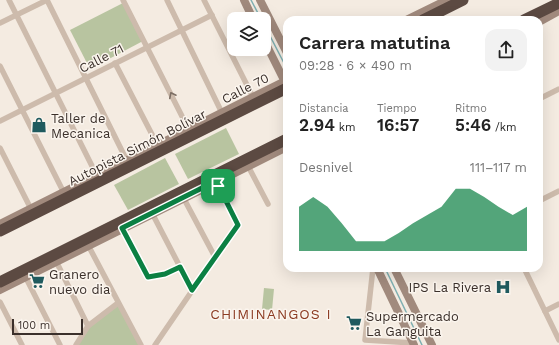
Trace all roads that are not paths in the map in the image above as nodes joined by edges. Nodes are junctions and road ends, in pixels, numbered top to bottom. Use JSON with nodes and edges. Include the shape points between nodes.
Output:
{"nodes":[{"id":1,"x":9,"y":0,"type":"edge"},
{"id":2,"x":47,"y":0,"type":"edge"},
{"id":3,"x":123,"y":0,"type":"edge"},
{"id":4,"x":166,"y":0,"type":"edge"},
{"id":5,"x":204,"y":0,"type":"edge"},
{"id":6,"x":244,"y":0,"type":"edge"},
{"id":7,"x":260,"y":0,"type":"edge"},
{"id":8,"x":447,"y":0,"type":"edge"},
{"id":9,"x":463,"y":0,"type":"edge"},
{"id":10,"x":559,"y":3,"type":"edge"},
{"id":11,"x":559,"y":11,"type":"edge"},
{"id":12,"x":250,"y":12,"type":"edge"},
{"id":13,"x":17,"y":15,"type":"junction"},
{"id":14,"x":212,"y":15,"type":"junction"},
{"id":15,"x":414,"y":16,"type":"edge"},
{"id":16,"x":431,"y":16,"type":"edge"},
{"id":17,"x":541,"y":16,"type":"edge"},
{"id":18,"x":543,"y":16,"type":"edge"},
{"id":19,"x":0,"y":23,"type":"edge"},
{"id":20,"x":182,"y":30,"type":"junction"},
{"id":21,"x":283,"y":45,"type":"edge"},
{"id":22,"x":147,"y":47,"type":"junction"},
{"id":23,"x":271,"y":54,"type":"edge"},
{"id":24,"x":115,"y":63,"type":"junction"},
{"id":25,"x":0,"y":66,"type":"edge"},
{"id":26,"x":86,"y":78,"type":"junction"},
{"id":27,"x":283,"y":78,"type":"edge"},
{"id":28,"x":283,"y":85,"type":"edge"},
{"id":29,"x":283,"y":86,"type":"edge"},
{"id":30,"x":559,"y":89,"type":"edge"},
{"id":31,"x":55,"y":93,"type":"junction"},
{"id":32,"x":543,"y":96,"type":"edge"},
{"id":33,"x":253,"y":97,"type":"junction"},
{"id":34,"x":22,"y":110,"type":"junction"},
{"id":35,"x":222,"y":113,"type":"junction"},
{"id":36,"x":0,"y":121,"type":"edge"},
{"id":37,"x":191,"y":132,"type":"junction"},
{"id":38,"x":283,"y":142,"type":"edge"},
{"id":39,"x":158,"y":146,"type":"junction"},
{"id":40,"x":0,"y":148,"type":"edge"},
{"id":41,"x":283,"y":149,"type":"edge"},
{"id":42,"x":127,"y":161,"type":"junction"},
{"id":43,"x":248,"y":166,"type":"junction"},
{"id":44,"x":96,"y":176,"type":"junction"},
{"id":45,"x":214,"y":179,"type":"junction"},
{"id":46,"x":559,"y":191,"type":"edge"},
{"id":47,"x":64,"y":193,"type":"junction"},
{"id":48,"x":183,"y":197,"type":"junction"},
{"id":49,"x":543,"y":199,"type":"edge"},
{"id":50,"x":268,"y":204,"type":"dead end"},
{"id":51,"x":30,"y":209,"type":"junction"},
{"id":52,"x":152,"y":213,"type":"junction"},
{"id":53,"x":0,"y":224,"type":"edge"},
{"id":54,"x":122,"y":228,"type":"junction"},
{"id":55,"x":0,"y":231,"type":"edge"},
{"id":56,"x":88,"y":245,"type":"junction"},
{"id":57,"x":215,"y":257,"type":"junction"},
{"id":58,"x":56,"y":261,"type":"junction"},
{"id":59,"x":180,"y":267,"type":"junction"},
{"id":60,"x":373,"y":272,"type":"edge"},
{"id":61,"x":379,"y":272,"type":"edge"},
{"id":62,"x":398,"y":272,"type":"edge"},
{"id":63,"x":526,"y":272,"type":"edge"},
{"id":64,"x":25,"y":276,"type":"junction"},
{"id":65,"x":372,"y":277,"type":"junction"},
{"id":66,"x":381,"y":278,"type":"junction"},
{"id":67,"x":0,"y":282,"type":"edge"},
{"id":68,"x":0,"y":290,"type":"edge"},
{"id":69,"x":192,"y":290,"type":"junction"},
{"id":70,"x":0,"y":302,"type":"edge"},
{"id":71,"x":118,"y":303,"type":"junction"},
{"id":72,"x":559,"y":304,"type":"edge"},
{"id":73,"x":545,"y":312,"type":"junction"},
{"id":74,"x":88,"y":326,"type":"junction"},
{"id":75,"x":559,"y":340,"type":"edge"},
{"id":76,"x":414,"y":344,"type":"edge"},
{"id":77,"x":22,"y":345,"type":"edge"},
{"id":78,"x":60,"y":345,"type":"edge"},
{"id":79,"x":76,"y":345,"type":"edge"},
{"id":80,"x":141,"y":345,"type":"edge"},
{"id":81,"x":155,"y":345,"type":"edge"},
{"id":82,"x":432,"y":345,"type":"edge"}],
"edges":[{"from":1,"to":13,"type":"street"},
{"from":2,"to":13,"type":"street"},
{"from":2,"to":26,"type":"street"},
{"from":3,"to":22,"type":"street"},
{"from":4,"to":20,"type":"street"},
{"from":5,"to":14,"type":"street"},
{"from":6,"to":12,"type":"street"},
{"from":7,"to":21,"type":"street"},
{"from":8,"to":15,"type":"street"},
{"from":9,"to":16,"type":"highway"},
{"from":10,"to":17,"type":"highway"},
{"from":11,"to":18,"type":"street"},
{"from":13,"to":19,"type":"street"},
{"from":13,"to":31,"type":"street"},
{"from":14,"to":20,"type":"street","name":"Calle 71"},
{"from":14,"to":33,"type":"street"},
{"from":20,"to":22,"type":"street","name":"Calle 71"},
{"from":20,"to":35,"type":"street"},
{"from":22,"to":24,"type":"street","name":"Calle 71"},
{"from":37,"to":22,"type":"street","one_way":true},
{"from":23,"to":27,"type":"street"},
{"from":24,"to":26,"type":"street","name":"Calle 71"},
{"from":24,"to":39,"type":"street"},
{"from":25,"to":34,"type":"street"},
{"from":26,"to":31,"type":"street","name":"Calle 71"},
{"from":26,"to":42,"type":"street"},
{"from":28,"to":33,"type":"street","name":"Calle 70"},
{"from":29,"to":37,"type":"highway","name":"Autopista Simón Bolívar"},
{"from":30,"to":32,"type":"street"},
{"from":31,"to":34,"type":"street","name":"Calle 71"},
{"from":31,"to":44,"type":"street"},
{"from":33,"to":35,"type":"street","name":"Calle 70"},
{"from":34,"to":36,"type":"street","name":"Calle 71"},
{"from":34,"to":47,"type":"street"},
{"from":35,"to":37,"type":"street","name":"Calle 70"},
{"from":37,"to":39,"type":"street","name":"Calle 70"},
{"from":37,"to":55,"type":"highway","name":"Autopista Simón Bolívar"},
{"from":38,"to":45,"type":"highway"},
{"from":39,"to":42,"type":"street","name":"Calle 70"},
{"from":40,"to":51,"type":"street"},
{"from":41,"to":43,"type":"street"},
{"from":42,"to":44,"type":"street","name":"Calle 70"},
{"from":43,"to":45,"type":"street"},
{"from":43,"to":50,"type":"street"},
{"from":44,"to":47,"type":"street","name":"Calle 70"},
{"from":45,"to":48,"type":"street"},
{"from":45,"to":57,"type":"street","via":[[238,225]]},
{"from":45,"to":67,"type":"highway"},
{"from":46,"to":49,"type":"street"},
{"from":47,"to":51,"type":"street","name":"Calle 70"},
{"from":48,"to":52,"type":"street"},
{"from":48,"to":57,"type":"street"},
{"from":51,"to":53,"type":"street","name":"Calle 70"},
{"from":52,"to":54,"type":"street"},
{"from":52,"to":59,"type":"street"},
{"from":54,"to":56,"type":"street"},
{"from":54,"to":59,"type":"street","via":[[148,277],[165,274]]},
{"from":56,"to":58,"type":"street"},
{"from":56,"to":71,"type":"street"},
{"from":57,"to":69,"type":"street"},
{"from":58,"to":64,"type":"street"},
{"from":58,"to":74,"type":"street"},
{"from":59,"to":69,"type":"street"},
{"from":60,"to":65,"type":"street"},
{"from":61,"to":66,"type":"street"},
{"from":62,"to":82,"type":"street"},
{"from":63,"to":73,"type":"street"},
{"from":64,"to":68,"type":"street"},
{"from":64,"to":78,"type":"street"},
{"from":65,"to":66,"type":"street"},
{"from":65,"to":76,"type":"street","via":[[365,340]]},
{"from":66,"to":76,"type":"street"},
{"from":69,"to":81,"type":"street"},
{"from":70,"to":77,"type":"street"},
{"from":71,"to":74,"type":"street"},
{"from":71,"to":80,"type":"street"},
{"from":72,"to":73,"type":"street"},
{"from":73,"to":75,"type":"street"},
{"from":74,"to":79,"type":"street"}]}
